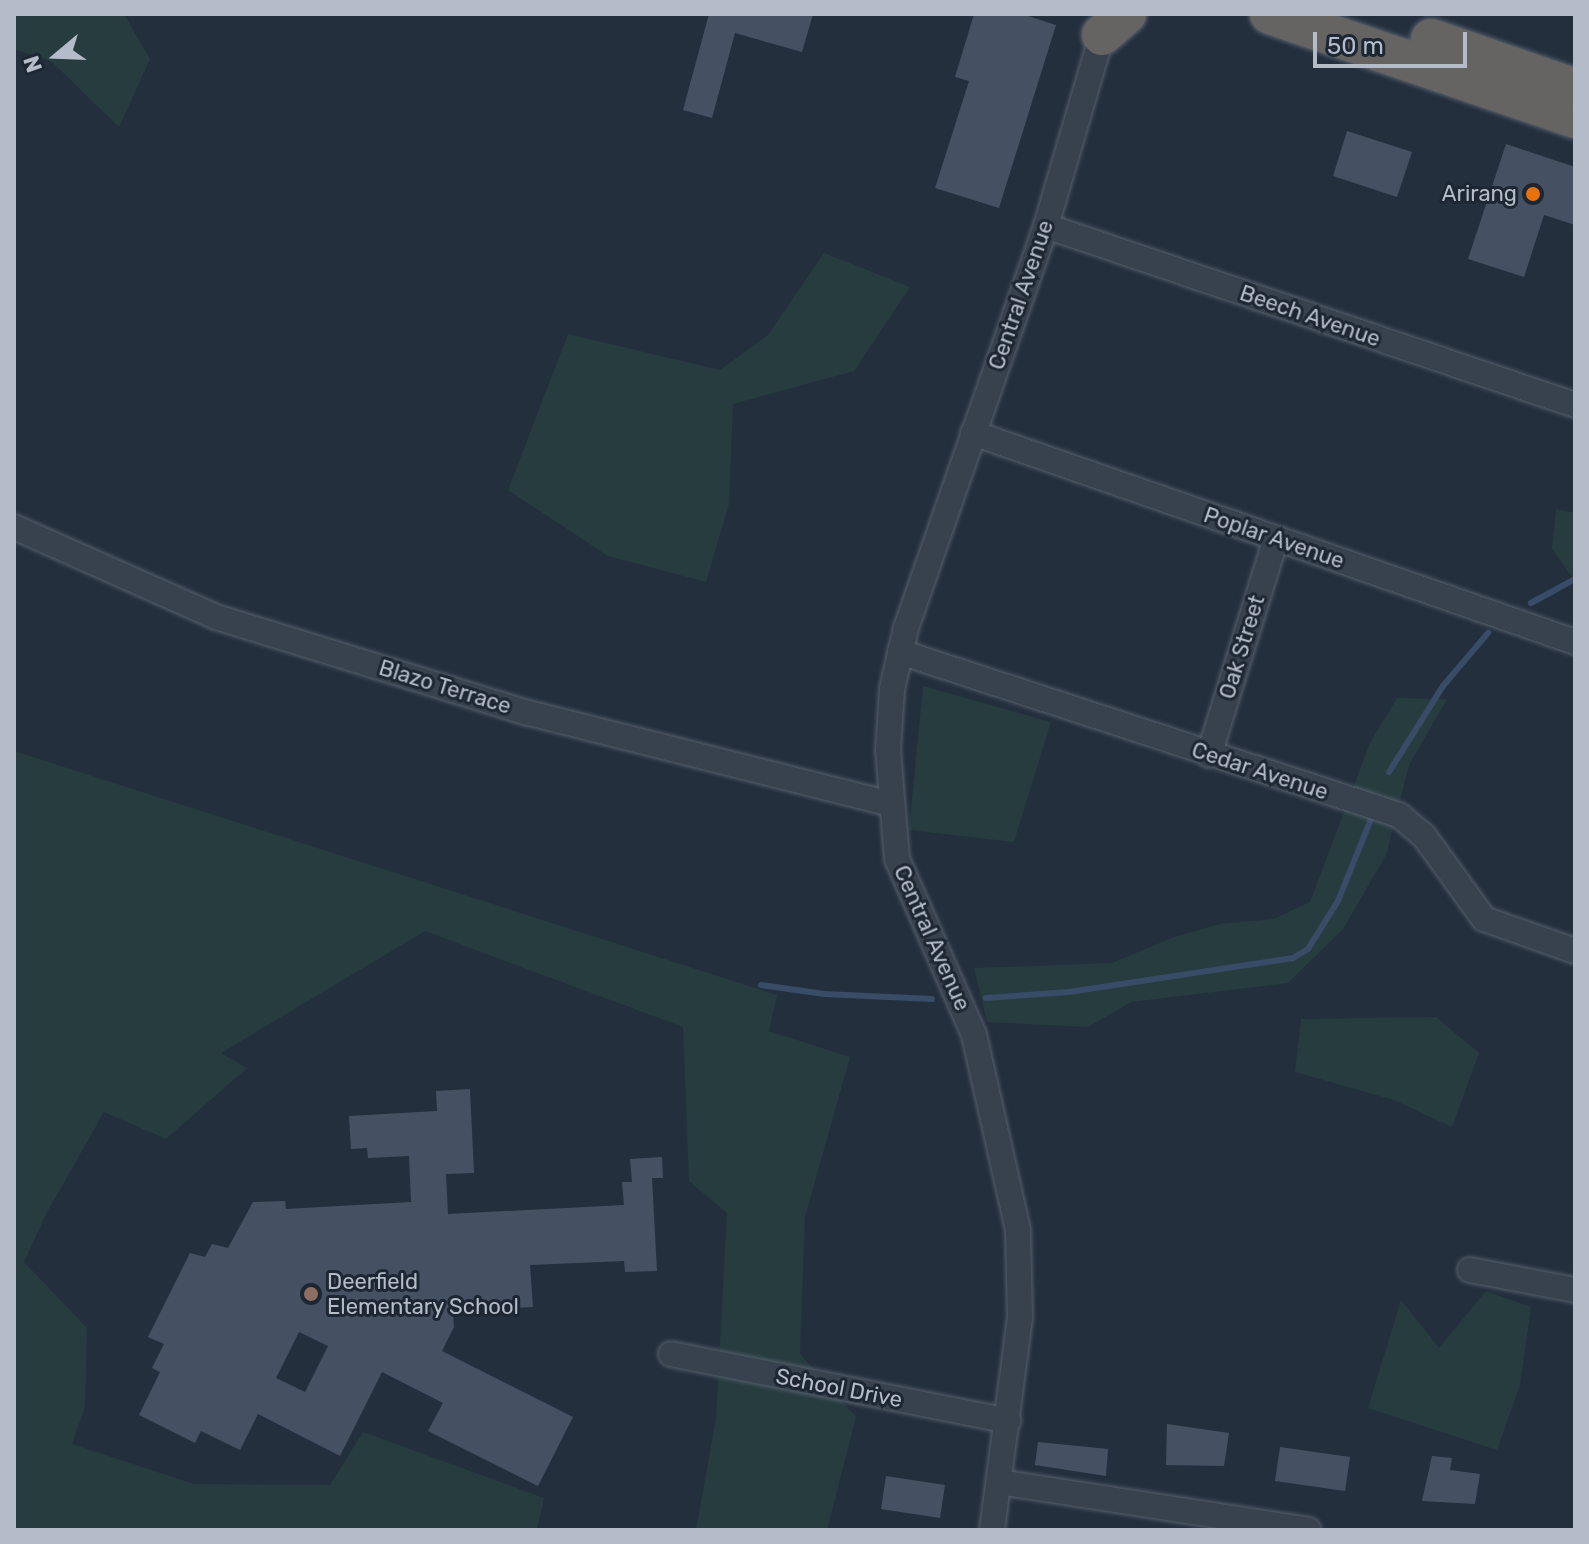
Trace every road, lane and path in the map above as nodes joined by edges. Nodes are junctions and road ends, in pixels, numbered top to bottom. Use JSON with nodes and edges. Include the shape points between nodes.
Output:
{"nodes":[{"id":1,"x":1270,"y":14,"type":"edge"},
{"id":2,"x":1356,"y":14,"type":"edge"},
{"id":3,"x":1110,"y":21,"type":"edge"},
{"id":4,"x":1575,"y":89,"type":"edge"},
{"id":5,"x":1575,"y":118,"type":"edge"},
{"id":6,"x":1046,"y":226,"type":"junction"},
{"id":7,"x":1575,"y":405,"type":"edge"},
{"id":8,"x":973,"y":433,"type":"junction"},
{"id":9,"x":14,"y":527,"type":"edge"},
{"id":10,"x":1276,"y":539,"type":"junction"},
{"id":11,"x":1575,"y":642,"type":"edge"},
{"id":12,"x":900,"y":652,"type":"junction"},
{"id":13,"x":1209,"y":755,"type":"junction"},
{"id":14,"x":890,"y":804,"type":"junction"},
{"id":15,"x":1575,"y":951,"type":"edge"},
{"id":16,"x":1470,"y":1270,"type":"dead end"},
{"id":17,"x":1575,"y":1290,"type":"edge"},
{"id":18,"x":671,"y":1354,"type":"dead end"},
{"id":19,"x":1008,"y":1421,"type":"junction"},
{"id":20,"x":999,"y":1482,"type":"junction"},
{"id":21,"x":992,"y":1530,"type":"edge"},
{"id":22,"x":1308,"y":1530,"type":"edge"}],
"edges":[{"from":1,"to":5,"type":"highway"},
{"from":2,"to":4,"type":"highway"},
{"from":3,"to":6,"type":"street","name":"Central Avenue"},
{"from":6,"to":7,"type":"street","name":"Beech Avenue"},
{"from":6,"to":8,"type":"street","name":"Central Avenue"},
{"from":8,"to":10,"type":"street","name":"Poplar Avenue"},
{"from":8,"to":12,"type":"street","name":"Central Avenue"},
{"from":9,"to":14,"type":"street","name":"Blazo Terrace","via":[[216,617],[529,713]]},
{"from":10,"to":11,"type":"street","name":"Poplar Avenue"},
{"from":10,"to":13,"type":"street","name":"Oak Street"},
{"from":12,"to":13,"type":"street","name":"Cedar Avenue"},
{"from":12,"to":14,"type":"street","name":"Central Avenue","via":[[888,750]]},
{"from":13,"to":15,"type":"street","name":"Cedar Avenue","via":[[1399,815],[1424,836],[1484,919]]},
{"from":14,"to":19,"type":"street","name":"Central Avenue","via":[[897,859],[909,895],[959,992],[974,1035],[1018,1230],[1020,1318]]},
{"from":16,"to":17,"type":"street"},
{"from":18,"to":19,"type":"street","name":"School Drive"},
{"from":19,"to":20,"type":"street","name":"Central Avenue"},
{"from":20,"to":21,"type":"street","name":"Central Avenue"},
{"from":20,"to":22,"type":"street"}]}
